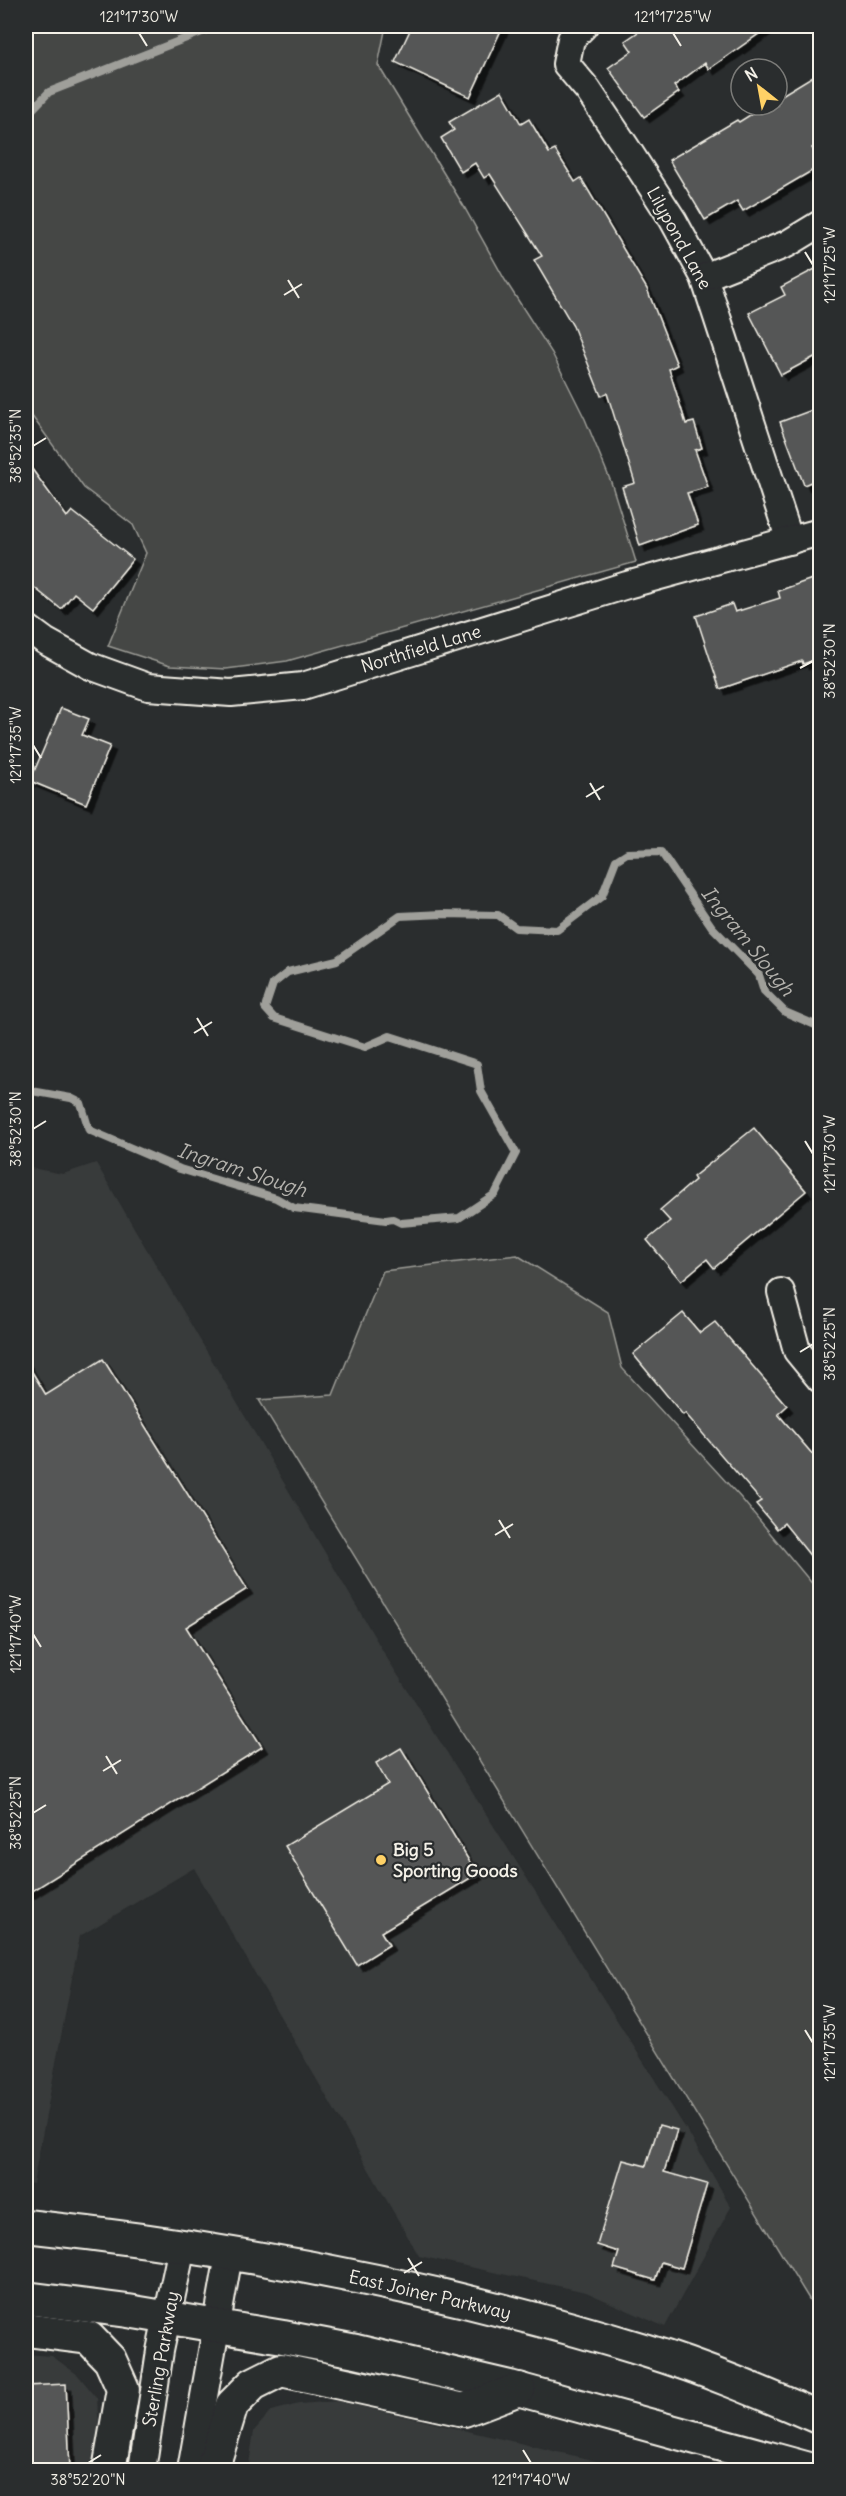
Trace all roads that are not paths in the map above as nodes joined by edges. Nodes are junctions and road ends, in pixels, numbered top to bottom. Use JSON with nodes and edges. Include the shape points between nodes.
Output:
{"nodes":[{"id":1,"x":584,"y":26,"type":"edge"},
{"id":2,"x":820,"y":224,"type":"edge"},
{"id":3,"x":704,"y":277,"type":"junction"},
{"id":4,"x":820,"y":532,"type":"edge"},
{"id":5,"x":790,"y":541,"type":"junction"},
{"id":6,"x":26,"y":627,"type":"edge"},
{"id":7,"x":781,"y":1292,"type":"dead end"},
{"id":8,"x":820,"y":1379,"type":"edge"},
{"id":9,"x":26,"y":2226,"type":"edge"},
{"id":10,"x":182,"y":2247,"type":"junction"},
{"id":11,"x":228,"y":2255,"type":"junction"},
{"id":12,"x":26,"y":2298,"type":"edge"},
{"id":13,"x":167,"y":2318,"type":"junction"},
{"id":14,"x":215,"y":2326,"type":"junction"},
{"id":15,"x":26,"y":2330,"type":"edge"},
{"id":16,"x":519,"y":2390,"type":"junction"},
{"id":17,"x":820,"y":2418,"type":"edge"},
{"id":18,"x":110,"y":2470,"type":"edge"},
{"id":19,"x":142,"y":2470,"type":"edge"},
{"id":20,"x":191,"y":2470,"type":"edge"},
{"id":21,"x":212,"y":2470,"type":"edge"},
{"id":22,"x":813,"y":2470,"type":"edge"}],
"edges":[{"from":1,"to":3,"type":"street","name":"Lilypond Lane","via":[[571,39],[566,64],[632,156]]},
{"from":2,"to":3,"type":"street","via":[[787,244]]},
{"from":3,"to":5,"type":"street","name":"Lilypond Lane"},
{"from":4,"to":5,"type":"street","name":"Northfield Lane"},
{"from":5,"to":6,"type":"street","name":"Northfield Lane","via":[[627,585],[303,686],[231,693],[148,687],[90,666]]},
{"from":7,"to":8,"type":"street","via":[[797,1351]]},
{"from":9,"to":10,"type":"main road","name":"East Joiner Parkway"},
{"from":10,"to":11,"type":"main road","name":"East Joiner Parkway"},
{"from":10,"to":13,"type":"street","name":"Sterling Parkway"},
{"from":11,"to":14,"type":"street"},
{"from":11,"to":17,"type":"main road","name":"East Joiner Parkway","via":[[348,2275],[490,2307],[668,2358]]},
{"from":12,"to":13,"type":"main road"},
{"from":13,"to":14,"type":"main road"},
{"from":13,"to":19,"type":"street","name":"Sterling Parkway"},
{"from":14,"to":16,"type":"main road","via":[[356,2351]]},
{"from":14,"to":20,"type":"street"},
{"from":15,"to":18,"type":"main road","via":[[89,2338],[110,2360],[123,2388]]},
{"from":16,"to":21,"type":"main road","via":[[464,2410],[281,2370],[253,2384],[232,2405]]},
{"from":16,"to":22,"type":"main road"}]}
